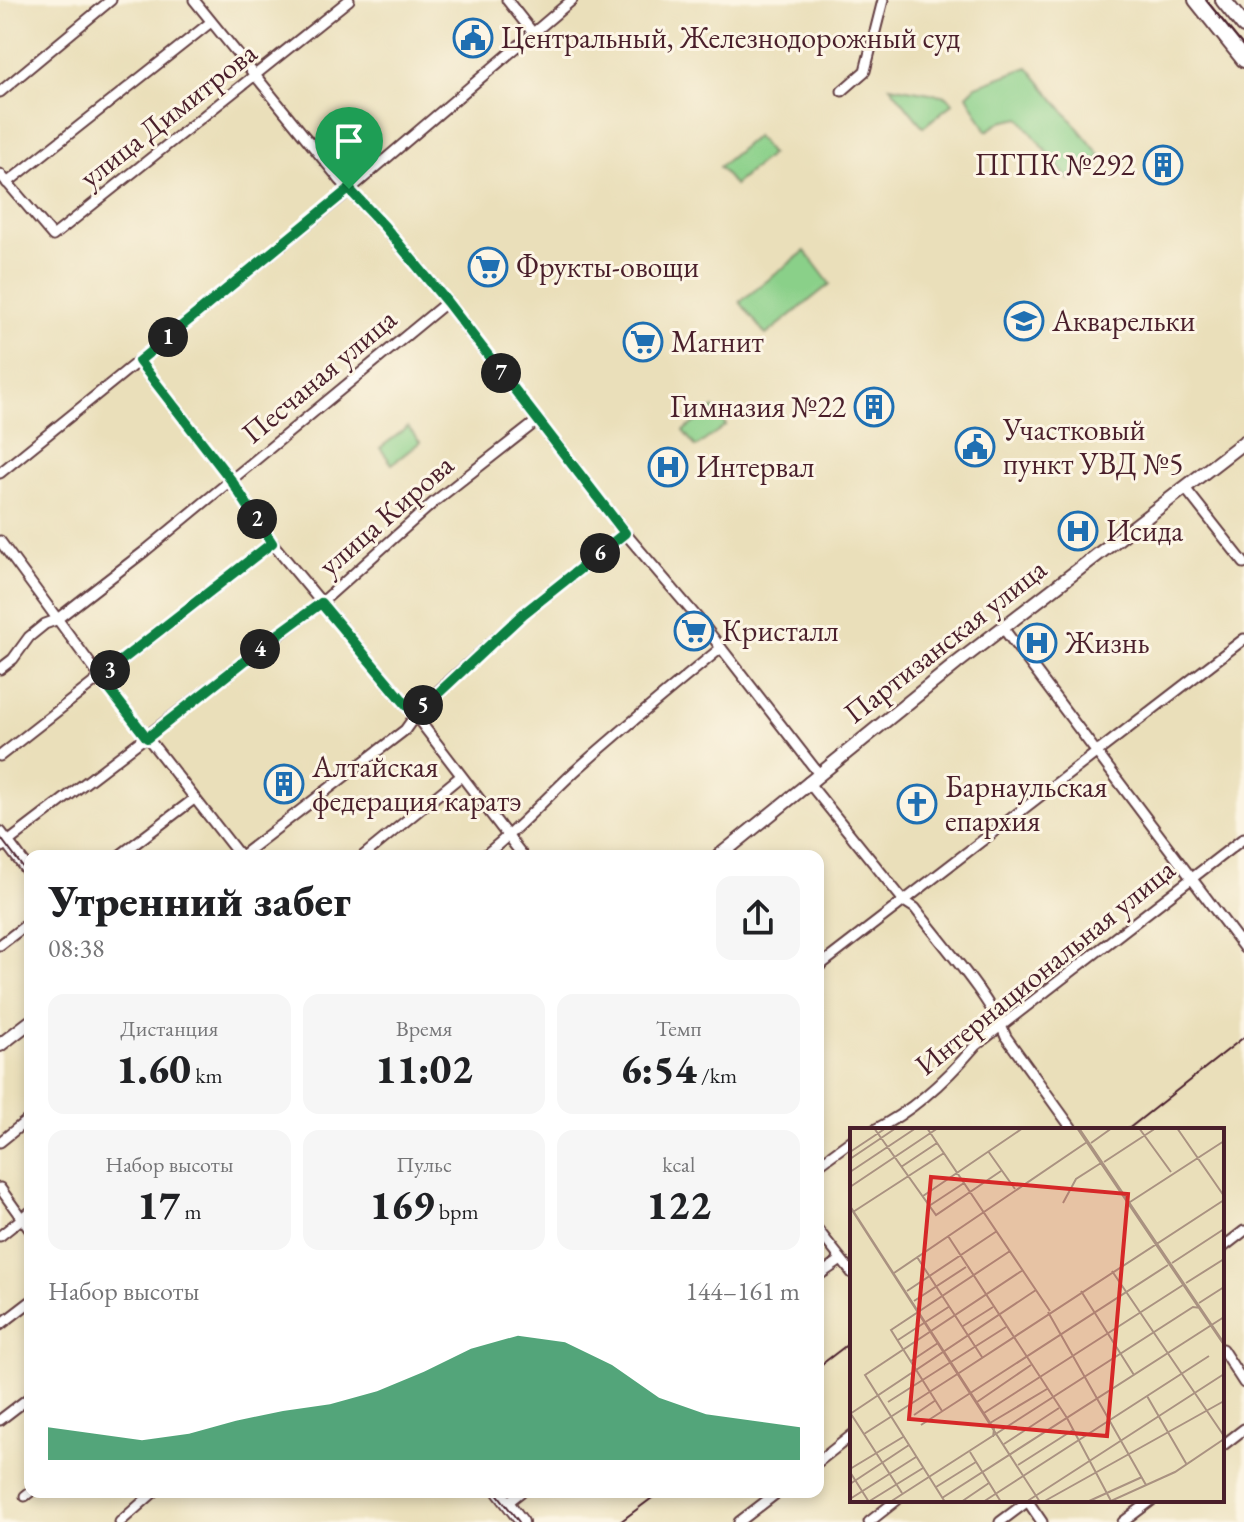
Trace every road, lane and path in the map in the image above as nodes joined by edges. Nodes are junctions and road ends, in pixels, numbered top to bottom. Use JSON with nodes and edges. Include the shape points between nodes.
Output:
{"nodes":[{"id":1,"x":111,"y":0,"type":"edge"},
{"id":2,"x":194,"y":0,"type":"edge"},
{"id":3,"x":349,"y":0,"type":"edge"},
{"id":4,"x":507,"y":0,"type":"edge"},
{"id":5,"x":572,"y":0,"type":"edge"},
{"id":6,"x":883,"y":0,"type":"edge"},
{"id":7,"x":1223,"y":0,"type":"edge"},
{"id":8,"x":1201,"y":2,"type":"edge"},
{"id":9,"x":211,"y":22,"type":"junction"},
{"id":10,"x":1244,"y":26,"type":"edge"},
{"id":11,"x":533,"y":33,"type":"junction"},
{"id":12,"x":1244,"y":60,"type":"edge"},
{"id":13,"x":255,"y":77,"type":"junction"},
{"id":14,"x":842,"y":91,"type":"dead end"},
{"id":15,"x":0,"y":92,"type":"edge"},
{"id":16,"x":3,"y":179,"type":"edge"},
{"id":17,"x":349,"y":189,"type":"junction"},
{"id":18,"x":447,"y":302,"type":"junction"},
{"id":19,"x":139,"y":361,"type":"junction"},
{"id":20,"x":537,"y":421,"type":"junction"},
{"id":21,"x":1244,"y":442,"type":"edge"},
{"id":22,"x":0,"y":473,"type":"edge"},
{"id":23,"x":231,"y":480,"type":"junction"},
{"id":24,"x":1185,"y":488,"type":"junction"},
{"id":25,"x":625,"y":533,"type":"junction"},
{"id":26,"x":0,"y":541,"type":"edge"},
{"id":27,"x":272,"y":543,"type":"junction"},
{"id":28,"x":1244,"y":563,"type":"edge"},
{"id":29,"x":321,"y":603,"type":"junction"},
{"id":30,"x":56,"y":620,"type":"junction"},
{"id":31,"x":1003,"y":628,"type":"junction"},
{"id":32,"x":1244,"y":639,"type":"edge"},
{"id":33,"x":721,"y":648,"type":"junction"},
{"id":34,"x":0,"y":669,"type":"edge"},
{"id":35,"x":100,"y":677,"type":"junction"},
{"id":36,"x":415,"y":715,"type":"junction"},
{"id":37,"x":147,"y":738,"type":"junction"},
{"id":38,"x":1096,"y":752,"type":"junction"},
{"id":39,"x":0,"y":756,"type":"edge"},
{"id":40,"x":461,"y":776,"type":"junction"},
{"id":41,"x":814,"y":778,"type":"junction"},
{"id":42,"x":194,"y":799,"type":"junction"},
{"id":43,"x":508,"y":838,"type":"junction"},
{"id":44,"x":1244,"y":838,"type":"edge"},
{"id":45,"x":2,"y":841,"type":"edge"},
{"id":46,"x":127,"y":850,"type":"edge"},
{"id":47,"x":235,"y":850,"type":"edge"},
{"id":48,"x":248,"y":850,"type":"edge"},
{"id":49,"x":370,"y":850,"type":"edge"},
{"id":50,"x":492,"y":850,"type":"edge"},
{"id":51,"x":518,"y":850,"type":"edge"},
{"id":52,"x":726,"y":850,"type":"edge"},
{"id":53,"x":24,"y":866,"type":"edge"},
{"id":54,"x":1191,"y":878,"type":"junction"},
{"id":55,"x":904,"y":901,"type":"junction"},
{"id":56,"x":24,"y":927,"type":"edge"},
{"id":57,"x":0,"y":945,"type":"edge"},
{"id":58,"x":1244,"y":948,"type":"edge"},
{"id":59,"x":824,"y":962,"type":"edge"},
{"id":60,"x":1001,"y":1025,"type":"junction"},
{"id":61,"x":24,"y":1027,"type":"edge"},
{"id":62,"x":0,"y":1045,"type":"edge"},
{"id":63,"x":24,"y":1123,"type":"edge"},
{"id":64,"x":878,"y":1128,"type":"edge"},
{"id":65,"x":1072,"y":1128,"type":"edge"},
{"id":66,"x":850,"y":1141,"type":"edge"},
{"id":67,"x":0,"y":1142,"type":"edge"},
{"id":68,"x":824,"y":1161,"type":"edge"},
{"id":69,"x":0,"y":1188,"type":"edge"},
{"id":70,"x":24,"y":1214,"type":"edge"},
{"id":71,"x":24,"y":1218,"type":"edge"},
{"id":72,"x":1244,"y":1231,"type":"edge"},
{"id":73,"x":0,"y":1236,"type":"edge"},
{"id":74,"x":824,"y":1238,"type":"edge"},
{"id":75,"x":1224,"y":1246,"type":"edge"},
{"id":76,"x":841,"y":1260,"type":"junction"},
{"id":77,"x":850,"y":1271,"type":"edge"},
{"id":78,"x":824,"y":1272,"type":"edge"},
{"id":79,"x":24,"y":1307,"type":"edge"},
{"id":80,"x":0,"y":1325,"type":"edge"},
{"id":81,"x":1224,"y":1352,"type":"edge"},
{"id":82,"x":1244,"y":1383,"type":"edge"},
{"id":83,"x":24,"y":1402,"type":"edge"},
{"id":84,"x":0,"y":1420,"type":"edge"},
{"id":85,"x":1244,"y":1429,"type":"edge"},
{"id":86,"x":850,"y":1437,"type":"edge"},
{"id":87,"x":1224,"y":1444,"type":"edge"},
{"id":88,"x":824,"y":1457,"type":"edge"},
{"id":89,"x":147,"y":1498,"type":"edge"},
{"id":90,"x":504,"y":1498,"type":"edge"},
{"id":91,"x":770,"y":1498,"type":"edge"},
{"id":92,"x":894,"y":1502,"type":"edge"},
{"id":93,"x":1025,"y":1502,"type":"edge"},
{"id":94,"x":1029,"y":1502,"type":"edge"},
{"id":95,"x":1149,"y":1502,"type":"edge"},
{"id":96,"x":120,"y":1522,"type":"edge"},
{"id":97,"x":522,"y":1522,"type":"edge"},
{"id":98,"x":739,"y":1522,"type":"edge"},
{"id":99,"x":869,"y":1522,"type":"edge"},
{"id":100,"x":1000,"y":1522,"type":"edge"},
{"id":101,"x":1042,"y":1522,"type":"edge"},
{"id":102,"x":1123,"y":1522,"type":"edge"}],
"edges":[{"from":1,"to":15,"type":"street"},
{"from":2,"to":9,"type":"street"},
{"from":3,"to":13,"type":"street","name":"улица Димитрова"},
{"from":4,"to":11,"type":"street"},
{"from":5,"to":11,"type":"street"},
{"from":6,"to":14,"type":"street","via":[[865,71]]},
{"from":7,"to":10,"type":"main road"},
{"from":8,"to":12,"type":"main road"},
{"from":9,"to":13,"type":"street"},
{"from":9,"to":16,"type":"street"},
{"from":11,"to":17,"type":"street"},
{"from":13,"to":16,"type":"street","name":"улица Димитрова","via":[[53,236]]},
{"from":13,"to":17,"type":"street"},
{"from":17,"to":18,"type":"street"},
{"from":17,"to":19,"type":"street"},
{"from":18,"to":20,"type":"street"},
{"from":18,"to":23,"type":"street","name":"Песчаная улица"},
{"from":19,"to":22,"type":"street"},
{"from":19,"to":23,"type":"street"},
{"from":20,"to":25,"type":"street"},
{"from":20,"to":29,"type":"street","name":"улица Кирова","via":[[434,502]]},
{"from":21,"to":24,"type":"main road","name":"Партизанская улица"},
{"from":23,"to":27,"type":"street"},
{"from":23,"to":30,"type":"street","name":"Песчаная улица"},
{"from":24,"to":28,"type":"street"},
{"from":24,"to":31,"type":"main road","name":"Партизанская улица"},
{"from":25,"to":33,"type":"street"},
{"from":25,"to":36,"type":"street","via":[[523,614]]},
{"from":26,"to":30,"type":"street"},
{"from":27,"to":29,"type":"street"},
{"from":27,"to":35,"type":"street"},
{"from":29,"to":36,"type":"street"},
{"from":29,"to":37,"type":"street","name":"улица Кирова"},
{"from":30,"to":34,"type":"street","name":"Песчаная улица","via":[[29,637]]},
{"from":30,"to":35,"type":"street"},
{"from":31,"to":38,"type":"street"},
{"from":31,"to":41,"type":"main road","name":"Партизанская улица"},
{"from":32,"to":38,"type":"street"},
{"from":33,"to":41,"type":"street"},
{"from":33,"to":43,"type":"street","via":[[623,727]]},
{"from":35,"to":37,"type":"street"},
{"from":35,"to":39,"type":"street"},
{"from":36,"to":40,"type":"street"},
{"from":36,"to":48,"type":"street","via":[[405,730]]},
{"from":37,"to":42,"type":"street"},
{"from":37,"to":45,"type":"street","name":"улица Кирова"},
{"from":38,"to":54,"type":"street"},
{"from":38,"to":55,"type":"street"},
{"from":40,"to":43,"type":"street"},
{"from":40,"to":49,"type":"street"},
{"from":41,"to":52,"type":"main road","name":"Партизанская улица"},
{"from":41,"to":55,"type":"street"},
{"from":42,"to":46,"type":"street"},
{"from":42,"to":47,"type":"street"},
{"from":43,"to":50,"type":"street"},
{"from":43,"to":51,"type":"street"},
{"from":44,"to":54,"type":"street","name":"Интернациональная улица"},
{"from":45,"to":53,"type":"main road"},
{"from":54,"to":58,"type":"street"},
{"from":54,"to":60,"type":"street","name":"Интернациональная улица"},
{"from":55,"to":59,"type":"street"},
{"from":55,"to":60,"type":"street","via":[[915,908]]},
{"from":56,"to":57,"type":"street"},
{"from":60,"to":64,"type":"street","name":"Интернациональная улица","via":[[926,1094]]},
{"from":60,"to":65,"type":"street"},
{"from":61,"to":62,"type":"main road"},
{"from":63,"to":67,"type":"street"},
{"from":66,"to":68,"type":"street"},
{"from":69,"to":70,"type":"street"},
{"from":71,"to":73,"type":"street"},
{"from":72,"to":75,"type":"street"},
{"from":74,"to":76,"type":"street"},
{"from":76,"to":77,"type":"street"},
{"from":76,"to":78,"type":"street"},
{"from":79,"to":80,"type":"street"},
{"from":81,"to":82,"type":"street"},
{"from":83,"to":84,"type":"street"},
{"from":85,"to":87,"type":"street"},
{"from":86,"to":88,"type":"street"},
{"from":89,"to":96,"type":"street"},
{"from":90,"to":97,"type":"main road"},
{"from":91,"to":98,"type":"street"},
{"from":92,"to":99,"type":"street"},
{"from":93,"to":100,"type":"street"},
{"from":94,"to":101,"type":"street"},
{"from":95,"to":102,"type":"street"}]}
